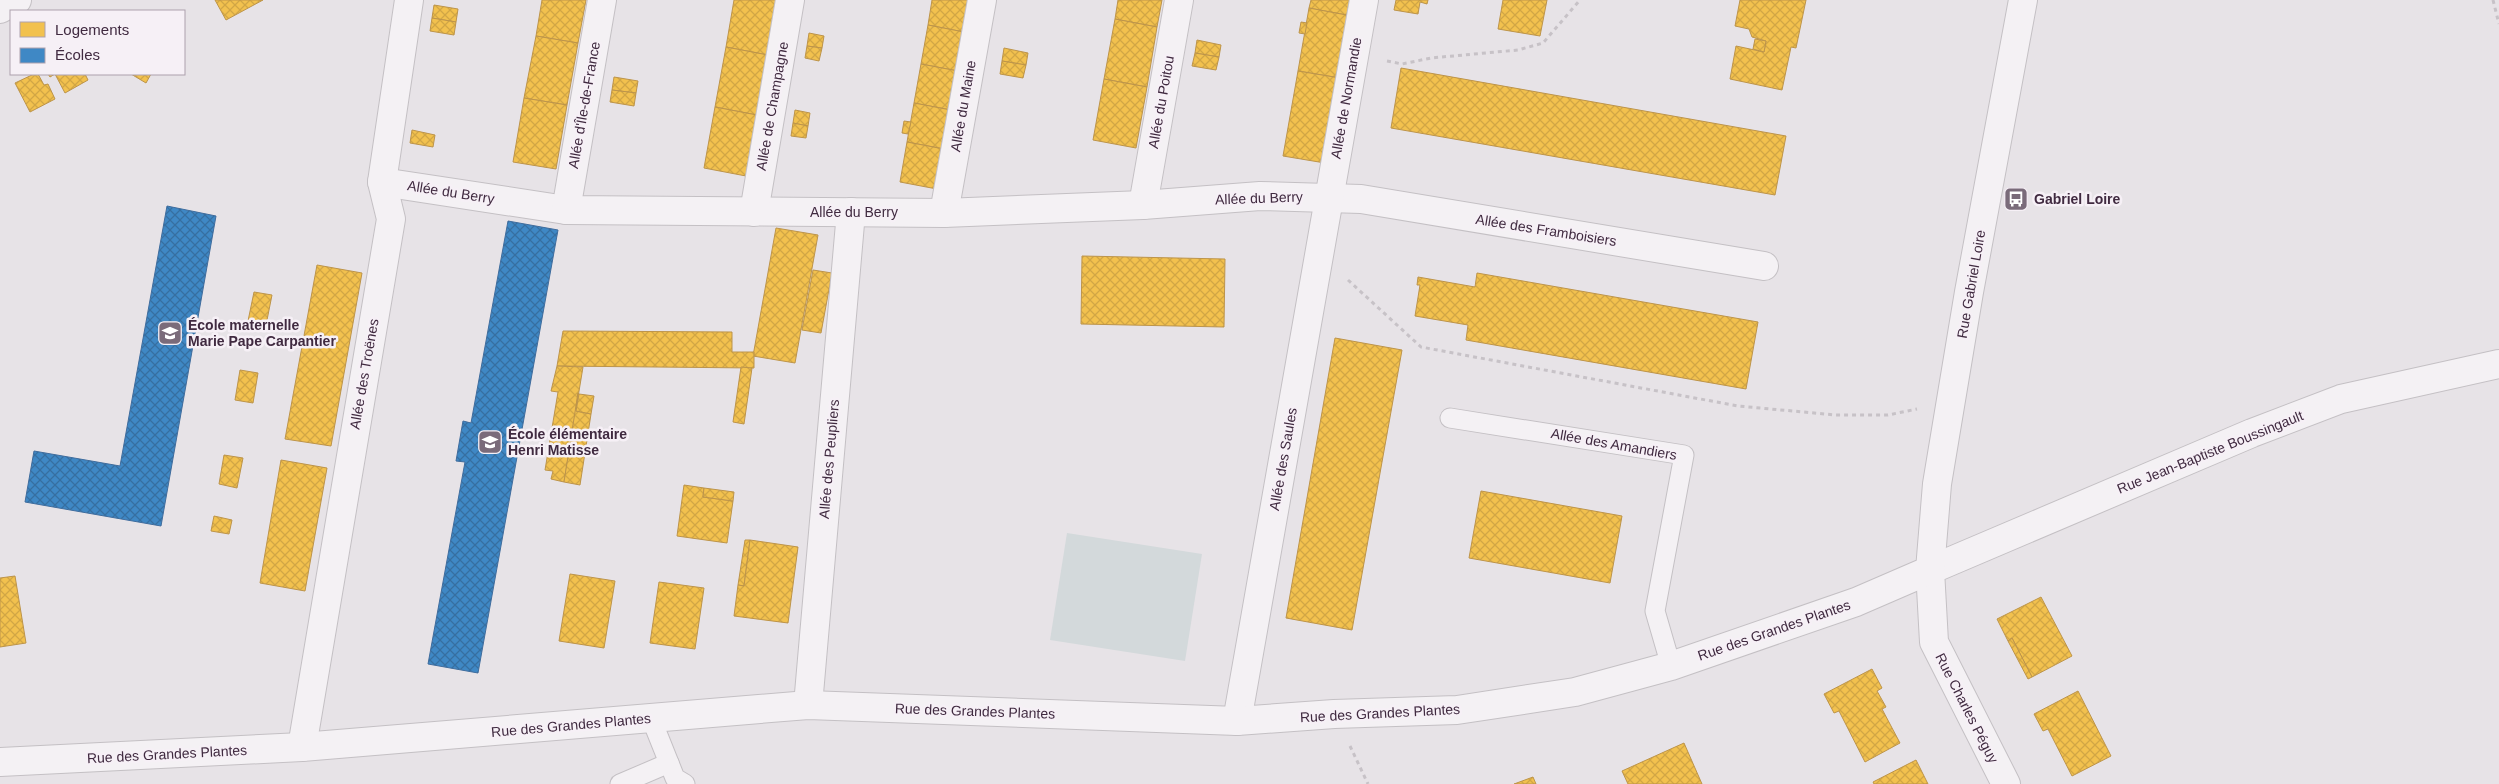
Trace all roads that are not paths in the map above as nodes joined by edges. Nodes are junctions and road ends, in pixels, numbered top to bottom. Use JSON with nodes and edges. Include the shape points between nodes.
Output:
{"nodes":[{"id":1,"x":17,"y":0,"type":"edge"},
{"id":2,"x":409,"y":0,"type":"edge"},
{"id":3,"x":602,"y":0,"type":"edge"},
{"id":4,"x":790,"y":0,"type":"edge"},
{"id":5,"x":982,"y":0,"type":"edge"},
{"id":6,"x":1179,"y":0,"type":"edge"},
{"id":7,"x":1364,"y":0,"type":"edge"},
{"id":8,"x":2023,"y":0,"type":"edge"},
{"id":9,"x":0,"y":9,"type":"edge"},
{"id":10,"x":382,"y":182,"type":"junction"},
{"id":11,"x":1328,"y":197,"type":"junction"},
{"id":12,"x":1143,"y":204,"type":"junction"},
{"id":13,"x":566,"y":210,"type":"junction"},
{"id":14,"x":754,"y":212,"type":"junction"},
{"id":15,"x":851,"y":212,"type":"junction"},
{"id":16,"x":944,"y":213,"type":"junction"},
{"id":17,"x":1764,"y":266,"type":"dead end"},
{"id":18,"x":2499,"y":364,"type":"edge"},
{"id":19,"x":1450,"y":418,"type":"dead end"},
{"id":20,"x":1930,"y":570,"type":"junction"},
{"id":21,"x":1671,"y":666,"type":"junction"},
{"id":22,"x":808,"y":705,"type":"junction"},
{"id":23,"x":651,"y":718,"type":"junction"},
{"id":24,"x":1237,"y":721,"type":"junction"},
{"id":25,"x":302,"y":747,"type":"junction"},
{"id":26,"x":0,"y":762,"type":"edge"},
{"id":27,"x":669,"y":763,"type":"junction"},
{"id":28,"x":620,"y":784,"type":"edge"},
{"id":29,"x":685,"y":784,"type":"edge"},
{"id":30,"x":2006,"y":784,"type":"edge"}],
"edges":[{"from":1,"to":9,"type":"street"},
{"from":2,"to":10,"type":"street","name":"Allée des Troënes"},
{"from":3,"to":13,"type":"street","name":"Allée d'Île-de-France"},
{"from":4,"to":14,"type":"street","name":"Allée de Champagne"},
{"from":5,"to":16,"type":"street","name":"Allée du Maine"},
{"from":6,"to":12,"type":"street","name":"Allée du Poitou"},
{"from":7,"to":11,"type":"street","name":"Allée de Normandie"},
{"from":8,"to":20,"type":"street","name":"Rue Gabriel Loire","via":[[1937,484]]},
{"from":10,"to":13,"type":"street","name":"Allée du Berry"},
{"from":10,"to":25,"type":"street","name":"Allée des Troënes","via":[[391,219]]},
{"from":11,"to":12,"type":"street","name":"Allée du Berry","via":[[1260,196]]},
{"from":11,"to":17,"type":"street","name":"Allée des Framboisiers","via":[[1361,199]]},
{"from":11,"to":24,"type":"street","name":"Allée des Saules"},
{"from":12,"to":16,"type":"street","name":"Allée du Berry"},
{"from":13,"to":14,"type":"street","name":"Allée du Berry"},
{"from":14,"to":15,"type":"street","name":"Allée du Berry"},
{"from":15,"to":16,"type":"street","name":"Allée du Berry"},
{"from":15,"to":22,"type":"street","name":"Allée des Peupliers"},
{"from":18,"to":20,"type":"street","name":"Rue Jean-Baptiste Boussingault","via":[[2341,399],[2252,433]]},
{"from":19,"to":21,"type":"lane","name":"Allée des Amandiers","via":[[1684,455],[1655,611]]},
{"from":20,"to":21,"type":"street","name":"Rue des Grandes Plantes","via":[[1856,602]]},
{"from":20,"to":30,"type":"street","name":"Rue Charles Péguy","via":[[1934,642]]},
{"from":21,"to":24,"type":"street","name":"Rue des Grandes Plantes","via":[[1575,692],[1457,710]]},
{"from":22,"to":23,"type":"street","name":"Rue des Grandes Plantes"},
{"from":22,"to":24,"type":"street","name":"Rue des Grandes Plantes"},
{"from":23,"to":25,"type":"street","name":"Rue des Grandes Plantes"},
{"from":23,"to":27,"type":"lane"},
{"from":25,"to":26,"type":"street","name":"Rue des Grandes Plantes"},
{"from":27,"to":28,"type":"lane"},
{"from":27,"to":29,"type":"lane","via":[[675,778]]}]}
